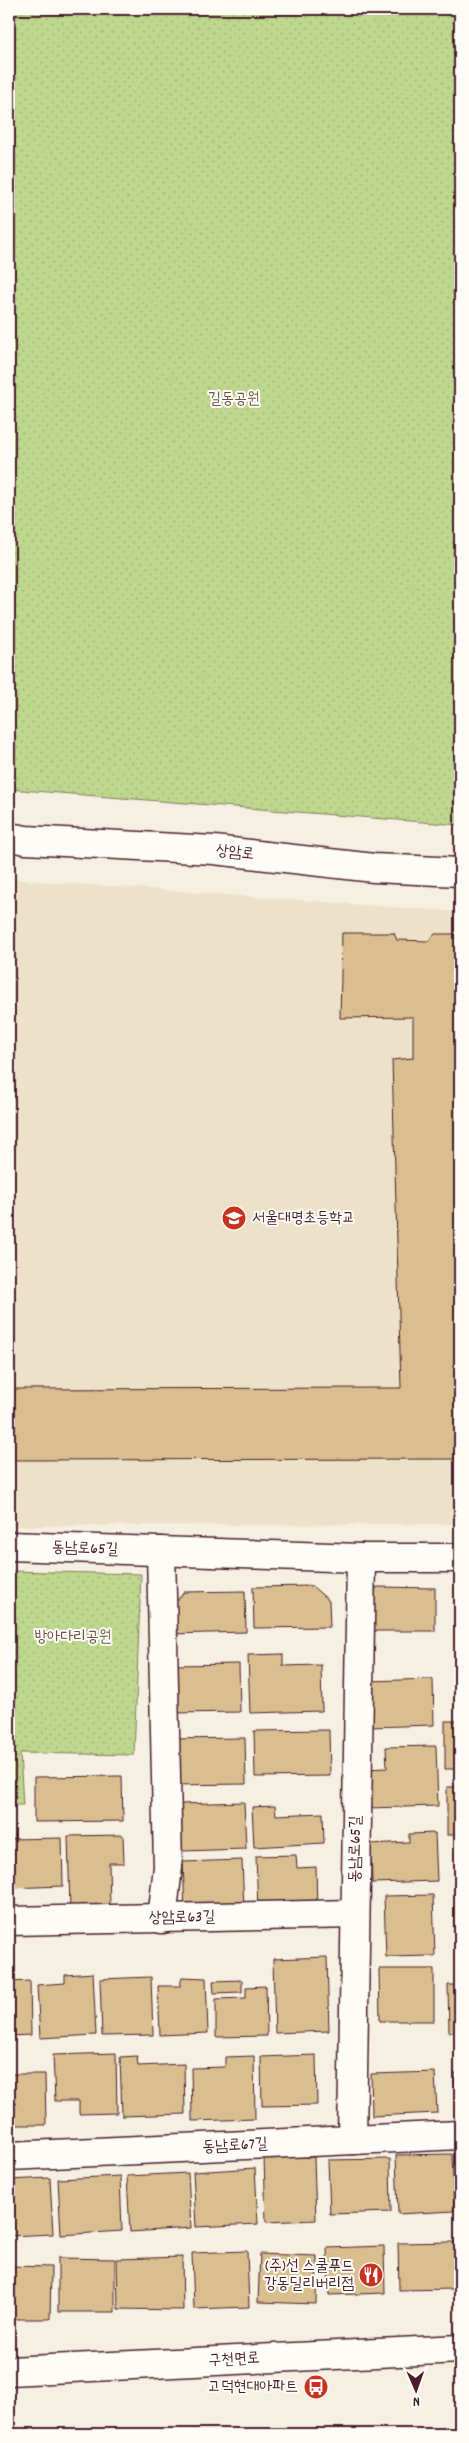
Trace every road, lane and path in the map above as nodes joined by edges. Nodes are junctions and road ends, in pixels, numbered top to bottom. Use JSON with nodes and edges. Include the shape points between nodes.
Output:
{"nodes":[{"id":1,"x":9,"y":837,"type":"edge"},
{"id":2,"x":460,"y":872,"type":"edge"},
{"id":3,"x":9,"y":1546,"type":"edge"},
{"id":4,"x":161,"y":1552,"type":"junction"},
{"id":5,"x":361,"y":1558,"type":"junction"},
{"id":6,"x":460,"y":1558,"type":"edge"},
{"id":7,"x":355,"y":1914,"type":"junction"},
{"id":8,"x":162,"y":1918,"type":"junction"},
{"id":9,"x":9,"y":1922,"type":"edge"},
{"id":10,"x":460,"y":2135,"type":"edge"},
{"id":11,"x":352,"y":2140,"type":"junction"},
{"id":12,"x":9,"y":2156,"type":"edge"},
{"id":13,"x":460,"y":2349,"type":"edge"},
{"id":14,"x":9,"y":2371,"type":"edge"}],
"edges":[{"from":1,"to":2,"type":"street","name":"상암로","via":[[214,850],[374,868]]},
{"from":3,"to":4,"type":"street","name":"동남로65길"},
{"from":4,"to":5,"type":"street","name":"동남로65길"},
{"from":4,"to":8,"type":"street","via":[[168,1867]]},
{"from":5,"to":6,"type":"street","name":"동남로65길"},
{"from":5,"to":7,"type":"street","name":"동남로65길"},
{"from":7,"to":8,"type":"street","name":"상암로63길"},
{"from":7,"to":11,"type":"street","name":"동남로65길"},
{"from":8,"to":9,"type":"street","name":"상암로63길"},
{"from":10,"to":11,"type":"street","name":"동남로67길"},
{"from":11,"to":12,"type":"street","name":"동남로67길"},
{"from":13,"to":14,"type":"street","name":"구천면로"}]}
